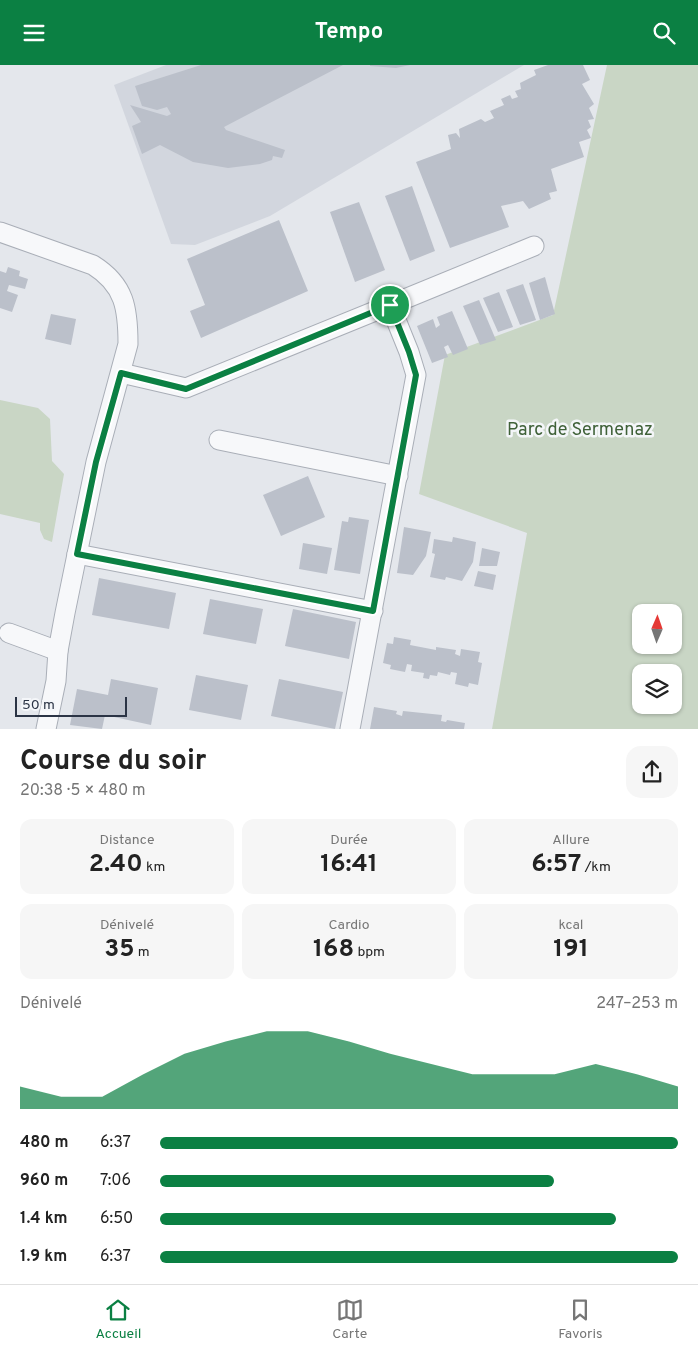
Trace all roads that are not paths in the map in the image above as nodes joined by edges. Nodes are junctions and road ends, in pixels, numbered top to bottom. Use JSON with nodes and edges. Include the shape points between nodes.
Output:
{"nodes":[{"id":1,"x":0,"y":233,"type":"edge"},
{"id":2,"x":534,"y":246,"type":"dead end"},
{"id":3,"x":390,"y":305,"type":"junction"},
{"id":4,"x":121,"y":373,"type":"junction"},
{"id":5,"x":219,"y":441,"type":"dead end"},
{"id":6,"x":398,"y":476,"type":"junction"},
{"id":7,"x":77,"y":554,"type":"junction"},
{"id":8,"x":373,"y":611,"type":"junction"},
{"id":9,"x":9,"y":633,"type":"dead end"},
{"id":10,"x":58,"y":651,"type":"junction"},
{"id":11,"x":46,"y":729,"type":"edge"},
{"id":12,"x":350,"y":729,"type":"edge"}],
"edges":[{"from":1,"to":4,"type":"street","via":[[94,265],[112,279],[126,308],[128,326],[128,344]]},
{"from":2,"to":3,"type":"street"},
{"from":3,"to":4,"type":"street","via":[[186,389]]},
{"from":3,"to":6,"type":"street","via":[[416,375]]},
{"from":4,"to":7,"type":"street","via":[[96,462]]},
{"from":5,"to":6,"type":"street"},
{"from":6,"to":8,"type":"street"},
{"from":7,"to":8,"type":"street"},
{"from":7,"to":10,"type":"street"},
{"from":8,"to":12,"type":"street"},
{"from":9,"to":10,"type":"street"},
{"from":10,"to":11,"type":"street","via":[[56,681]]}]}
